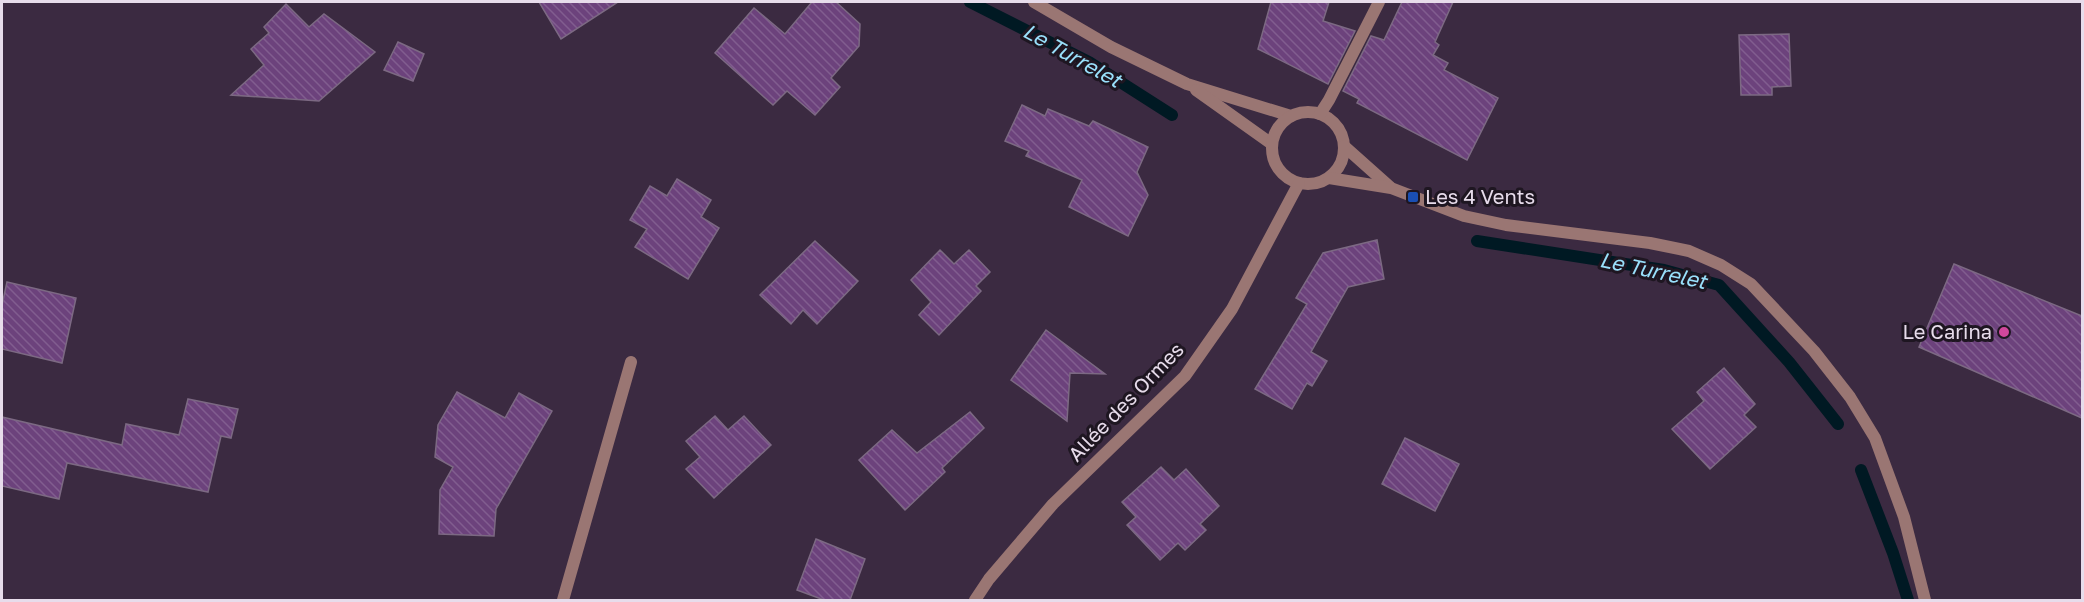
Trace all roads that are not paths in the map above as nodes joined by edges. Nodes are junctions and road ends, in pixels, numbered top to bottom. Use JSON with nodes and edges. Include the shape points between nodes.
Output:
{"nodes":[{"id":1,"x":1034,"y":2,"type":"edge"},
{"id":2,"x":1379,"y":2,"type":"edge"},
{"id":3,"x":1187,"y":84,"type":"junction"},
{"id":4,"x":1320,"y":114,"type":"junction"},
{"id":5,"x":1291,"y":116,"type":"junction"},
{"id":6,"x":1272,"y":144,"type":"junction"},
{"id":7,"x":1344,"y":146,"type":"junction"},
{"id":8,"x":1329,"y":178,"type":"junction"},
{"id":9,"x":1299,"y":183,"type":"junction"},
{"id":10,"x":1391,"y":188,"type":"junction"},
{"id":11,"x":631,"y":362,"type":"dead end"},
{"id":12,"x":563,"y":600,"type":"edge"},
{"id":13,"x":975,"y":600,"type":"edge"},
{"id":14,"x":1925,"y":600,"type":"edge"}],
"edges":[{"from":1,"to":3,"type":"street","via":[[1111,47]]},
{"from":2,"to":4,"type":"street"},
{"from":3,"to":5,"type":"street"},
{"from":3,"to":6,"type":"street"},
{"from":4,"to":5,"type":"street","via":[[1302,112]]},
{"from":4,"to":7,"type":"street","via":[[1335,124]]},
{"from":5,"to":6,"type":"street","via":[[1274,133]]},
{"from":6,"to":9,"type":"street","via":[[1277,168]]},
{"from":7,"to":8,"type":"street","via":[[1338,169]]},
{"from":7,"to":10,"type":"street"},
{"from":8,"to":9,"type":"street","via":[[1306,185]]},
{"from":8,"to":10,"type":"street"},
{"from":9,"to":13,"type":"street","name":"Allée des Ormes","via":[[1232,309],[1185,376],[1053,504]]},
{"from":10,"to":14,"type":"street","via":[[1464,216],[1506,225],[1689,251],[1751,284],[1814,351],[1851,397],[1875,438],[1904,517]]},
{"from":11,"to":12,"type":"street"}]}
